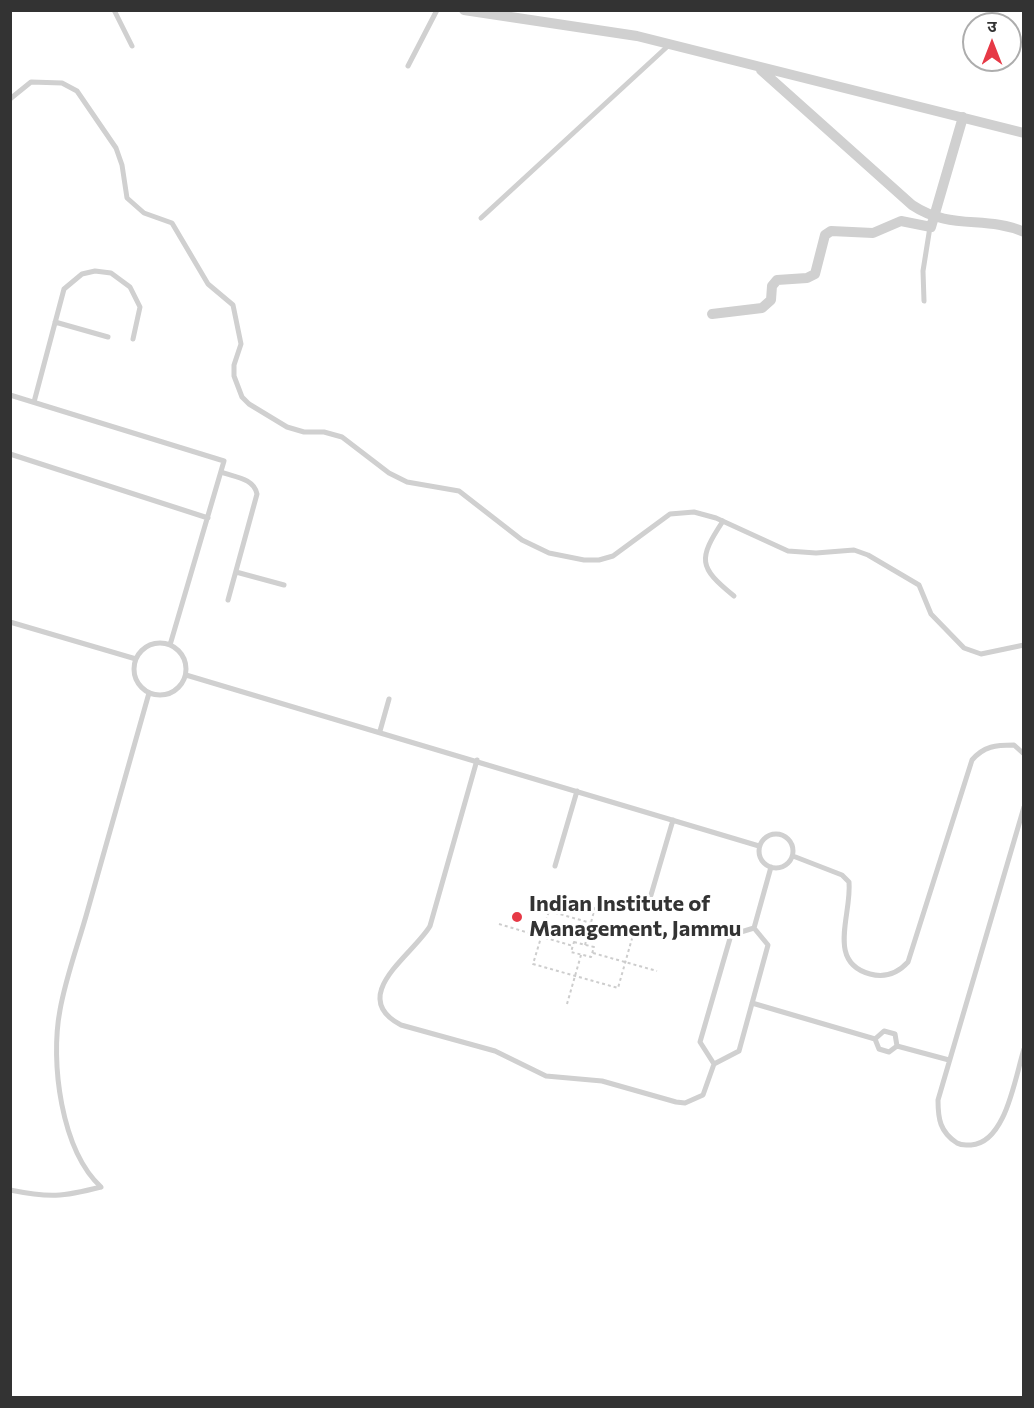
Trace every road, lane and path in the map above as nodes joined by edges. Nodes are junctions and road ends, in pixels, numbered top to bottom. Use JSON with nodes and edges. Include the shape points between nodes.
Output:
{"nodes":[{"id":1,"x":114,"y":10,"type":"edge"},
{"id":2,"x":437,"y":10,"type":"edge"},
{"id":3,"x":464,"y":10,"type":"edge"},
{"id":4,"x":670,"y":44,"type":"junction"},
{"id":5,"x":132,"y":46,"type":"dead end"},
{"id":6,"x":408,"y":66,"type":"dead end"},
{"id":7,"x":759,"y":67,"type":"junction"},
{"id":8,"x":10,"y":99,"type":"edge"},
{"id":9,"x":963,"y":117,"type":"junction"},
{"id":10,"x":1023,"y":133,"type":"edge"},
{"id":11,"x":481,"y":218,"type":"dead end"},
{"id":12,"x":931,"y":222,"type":"junction"},
{"id":13,"x":1023,"y":232,"type":"edge"},
{"id":14,"x":924,"y":301,"type":"dead end"},
{"id":15,"x":712,"y":314,"type":"dead end"},
{"id":16,"x":56,"y":322,"type":"junction"},
{"id":17,"x":108,"y":337,"type":"dead end"},
{"id":18,"x":133,"y":339,"type":"dead end"},
{"id":19,"x":11,"y":395,"type":"edge"},
{"id":20,"x":34,"y":402,"type":"junction"},
{"id":21,"x":10,"y":454,"type":"edge"},
{"id":22,"x":221,"y":472,"type":"junction"},
{"id":23,"x":207,"y":518,"type":"junction"},
{"id":24,"x":723,"y":521,"type":"junction"},
{"id":25,"x":236,"y":572,"type":"junction"},
{"id":26,"x":284,"y":585,"type":"dead end"},
{"id":27,"x":735,"y":596,"type":"dead end"},
{"id":28,"x":228,"y":600,"type":"dead end"},
{"id":29,"x":10,"y":622,"type":"edge"},
{"id":30,"x":170,"y":645,"type":"junction"},
{"id":31,"x":1023,"y":645,"type":"edge"},
{"id":32,"x":136,"y":659,"type":"junction"},
{"id":33,"x":186,"y":675,"type":"junction"},
{"id":34,"x":149,"y":693,"type":"junction"},
{"id":35,"x":389,"y":699,"type":"dead end"},
{"id":36,"x":380,"y":731,"type":"junction"},
{"id":37,"x":1023,"y":754,"type":"edge"},
{"id":38,"x":477,"y":760,"type":"junction"},
{"id":39,"x":577,"y":791,"type":"junction"},
{"id":40,"x":1023,"y":807,"type":"edge"},
{"id":41,"x":673,"y":820,"type":"junction"},
{"id":42,"x":759,"y":846,"type":"junction"},
{"id":43,"x":793,"y":856,"type":"junction"},
{"id":44,"x":555,"y":866,"type":"dead end"},
{"id":45,"x":771,"y":867,"type":"junction"},
{"id":46,"x":651,"y":895,"type":"dead end"},
{"id":47,"x":597,"y":900,"type":"dead end"},
{"id":48,"x":591,"y":923,"type":"junction"},
{"id":49,"x":500,"y":924,"type":"dead end"},
{"id":50,"x":754,"y":928,"type":"junction"},
{"id":51,"x":541,"y":937,"type":"junction"},
{"id":52,"x":585,"y":945,"type":"junction"},
{"id":53,"x":573,"y":946,"type":"junction"},
{"id":54,"x":593,"y":953,"type":"junction"},
{"id":55,"x":581,"y":955,"type":"junction"},
{"id":56,"x":625,"y":962,"type":"junction"},
{"id":57,"x":657,"y":971,"type":"dead end"},
{"id":58,"x":575,"y":976,"type":"junction"},
{"id":59,"x":567,"y":1004,"type":"dead end"},
{"id":60,"x":752,"y":1004,"type":"junction"},
{"id":61,"x":875,"y":1039,"type":"junction"},
{"id":62,"x":897,"y":1046,"type":"junction"},
{"id":63,"x":1023,"y":1049,"type":"edge"},
{"id":64,"x":949,"y":1060,"type":"junction"},
{"id":65,"x":714,"y":1064,"type":"junction"},
{"id":66,"x":10,"y":1190,"type":"edge"}],
"edges":[{"from":1,"to":5,"type":"lane"},
{"from":2,"to":6,"type":"lane"},
{"from":3,"to":4,"type":"street"},
{"from":4,"to":7,"type":"street"},
{"from":4,"to":11,"type":"lane"},
{"from":7,"to":9,"type":"street"},
{"from":7,"to":12,"type":"street"},
{"from":8,"to":24,"type":"lane","via":[[31,82],[47,81],[62,83],[84,98],[116,148],[127,198],[144,213],[172,223],[208,284],[233,305],[241,344],[234,376],[244,401],[258,410],[296,430],[342,437],[407,482],[459,491],[522,540],[549,553],[584,560],[613,556],[670,514],[694,512]]},
{"from":9,"to":10,"type":"street"},
{"from":9,"to":12,"type":"street"},
{"from":12,"to":13,"type":"street","via":[[1002,225]]},
{"from":12,"to":14,"type":"lane","via":[[923,271]]},
{"from":12,"to":15,"type":"street","via":[[901,221],[873,233],[831,231],[825,235],[815,274],[810,278],[777,279],[771,300],[762,308]]},
{"from":16,"to":17,"type":"lane"},
{"from":16,"to":18,"type":"lane","via":[[64,289],[70,282],[95,271],[111,273],[123,279],[137,297],[140,307]]},
{"from":16,"to":20,"type":"lane"},
{"from":19,"to":20,"type":"lane"},
{"from":20,"to":22,"type":"lane","via":[[224,461]]},
{"from":21,"to":23,"type":"lane"},
{"from":22,"to":23,"type":"lane"},
{"from":22,"to":25,"type":"lane","via":[[256,487]]},
{"from":23,"to":30,"type":"lane"},
{"from":24,"to":27,"type":"lane","via":[[706,547],[705,557],[715,581]]},
{"from":24,"to":31,"type":"lane","via":[[788,551],[854,550],[894,567],[919,585],[931,614],[964,648],[973,652],[981,654]]},
{"from":25,"to":26,"type":"lane"},
{"from":25,"to":28,"type":"lane"},
{"from":29,"to":32,"type":"lane"},
{"from":30,"to":32,"type":"lane","via":[[150,645]]},
{"from":30,"to":33,"type":"lane","via":[[184,660]]},
{"from":32,"to":34,"type":"lane","via":[[135,679]]},
{"from":33,"to":34,"type":"lane","via":[[181,686],[170,693]]},
{"from":33,"to":36,"type":"lane"},
{"from":34,"to":66,"type":"lane","via":[[59,1011],[57,1072],[65,1113],[86,1173],[100,1186],[64,1197]]},
{"from":35,"to":36,"type":"lane"},
{"from":36,"to":38,"type":"lane"},
{"from":37,"to":43,"type":"lane","via":[[1014,746],[995,745],[980,751],[972,760],[908,962],[900,970],[875,976],[850,964],[843,938],[849,882],[842,875]]},
{"from":38,"to":39,"type":"lane"},
{"from":38,"to":65,"type":"lane","via":[[429,926],[423,938],[388,973],[381,987],[382,1005],[391,1020],[495,1051],[546,1076],[602,1081],[676,1102],[685,1103],[703,1095]]},
{"from":39,"to":41,"type":"lane"},
{"from":39,"to":44,"type":"lane"},
{"from":40,"to":64,"type":"lane"},
{"from":41,"to":42,"type":"lane"},
{"from":41,"to":46,"type":"lane"},
{"from":42,"to":43,"type":"lane","via":[[767,836],[781,834],[791,842]]},
{"from":42,"to":45,"type":"lane","via":[[761,859]]},
{"from":43,"to":45,"type":"lane","via":[[784,866]]},
{"from":45,"to":50,"type":"lane"},
{"from":47,"to":48,"type":"path"},
{"from":48,"to":51,"type":"path","via":[[549,911]]},
{"from":48,"to":52,"type":"path"},
{"from":48,"to":56,"type":"path","via":[[633,935]]},
{"from":49,"to":51,"type":"path"},
{"from":50,"to":60,"type":"lane","via":[[768,945]]},
{"from":50,"to":65,"type":"lane","via":[[731,935],[700,1042]]},
{"from":51,"to":53,"type":"path"},
{"from":51,"to":58,"type":"path","via":[[533,964]]},
{"from":52,"to":53,"type":"path","via":[[574,942]]},
{"from":52,"to":54,"type":"path","via":[[594,947]]},
{"from":53,"to":55,"type":"path","via":[[571,952]]},
{"from":54,"to":55,"type":"path","via":[[591,957]]},
{"from":54,"to":56,"type":"path"},
{"from":55,"to":58,"type":"path"},
{"from":56,"to":57,"type":"path"},
{"from":56,"to":58,"type":"path","via":[[618,988]]},
{"from":58,"to":59,"type":"path"},
{"from":60,"to":61,"type":"lane"},
{"from":60,"to":65,"type":"lane","via":[[739,1051]]},
{"from":61,"to":62,"type":"lane","via":[[879,1049],[889,1052]]},
{"from":61,"to":62,"type":"lane","via":[[884,1031],[895,1034]]},
{"from":62,"to":64,"type":"lane"},
{"from":63,"to":64,"type":"lane","via":[[996,1132],[978,1145],[960,1145],[944,1133],[938,1100]]}]}
